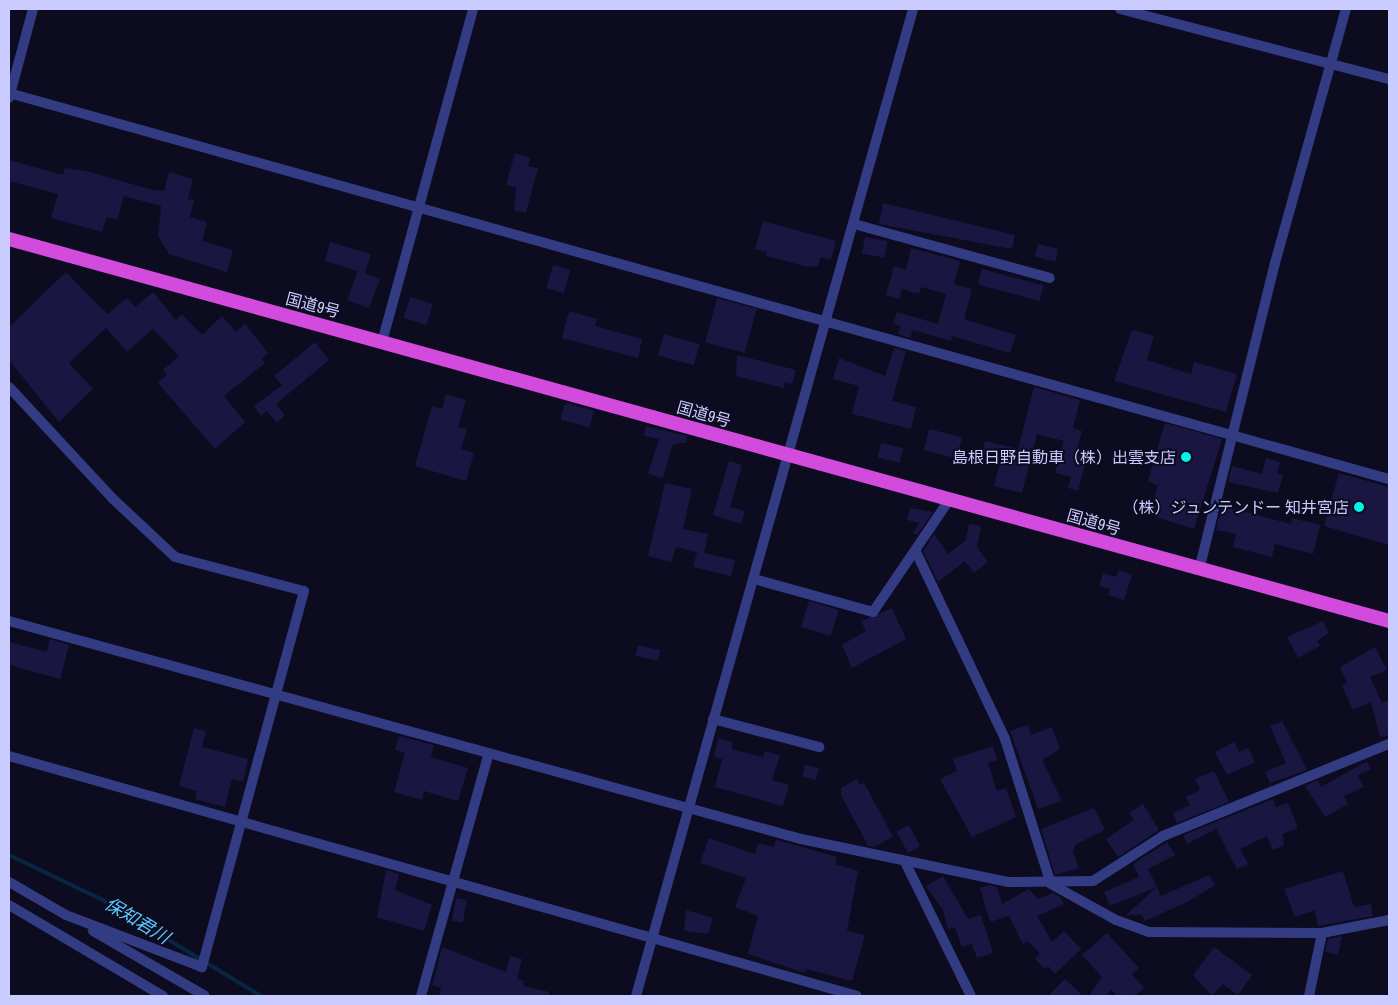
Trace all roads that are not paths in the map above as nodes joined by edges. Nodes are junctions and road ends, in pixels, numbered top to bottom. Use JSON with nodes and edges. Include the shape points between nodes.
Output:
{"nodes":[{"id":1,"x":34,"y":9,"type":"edge"},
{"id":2,"x":472,"y":9,"type":"edge"},
{"id":3,"x":913,"y":9,"type":"edge"},
{"id":4,"x":1120,"y":9,"type":"edge"},
{"id":5,"x":1346,"y":9,"type":"edge"},
{"id":6,"x":1332,"y":62,"type":"junction"},
{"id":7,"x":1389,"y":78,"type":"edge"},
{"id":8,"x":9,"y":95,"type":"edge"},
{"id":9,"x":420,"y":206,"type":"junction"},
{"id":10,"x":854,"y":224,"type":"junction"},
{"id":11,"x":9,"y":239,"type":"edge"},
{"id":12,"x":1050,"y":278,"type":"dead end"},
{"id":13,"x":828,"y":319,"type":"junction"},
{"id":14,"x":382,"y":342,"type":"junction"},
{"id":15,"x":9,"y":387,"type":"edge"},
{"id":16,"x":1234,"y":433,"type":"junction"},
{"id":17,"x":790,"y":456,"type":"junction"},
{"id":18,"x":1389,"y":479,"type":"edge"},
{"id":19,"x":949,"y":500,"type":"junction"},
{"id":20,"x":916,"y":552,"type":"junction"},
{"id":21,"x":1199,"y":570,"type":"junction"},
{"id":22,"x":754,"y":579,"type":"junction"},
{"id":23,"x":9,"y":621,"type":"edge"},
{"id":24,"x":1389,"y":623,"type":"edge"},
{"id":25,"x":278,"y":692,"type":"junction"},
{"id":26,"x":713,"y":719,"type":"junction"},
{"id":27,"x":1389,"y":744,"type":"edge"},
{"id":28,"x":819,"y":747,"type":"dead end"},
{"id":29,"x":489,"y":753,"type":"junction"},
{"id":30,"x":9,"y":756,"type":"edge"},
{"id":31,"x":687,"y":808,"type":"junction"},
{"id":32,"x":243,"y":819,"type":"junction"},
{"id":33,"x":906,"y":864,"type":"junction"},
{"id":34,"x":452,"y":881,"type":"junction"},
{"id":35,"x":9,"y":882,"type":"edge"},
{"id":36,"x":1051,"y":884,"type":"junction"},
{"id":37,"x":9,"y":905,"type":"edge"},
{"id":38,"x":66,"y":915,"type":"junction"},
{"id":39,"x":1389,"y":920,"type":"edge"},
{"id":40,"x":1322,"y":933,"type":"junction"},
{"id":41,"x":652,"y":940,"type":"junction"},
{"id":42,"x":163,"y":996,"type":"edge"},
{"id":43,"x":205,"y":996,"type":"edge"},
{"id":44,"x":420,"y":996,"type":"edge"},
{"id":45,"x":636,"y":996,"type":"edge"},
{"id":46,"x":857,"y":996,"type":"edge"},
{"id":47,"x":971,"y":996,"type":"edge"},
{"id":48,"x":1309,"y":996,"type":"edge"}],
"edges":[{"from":1,"to":8,"type":"street"},
{"from":2,"to":9,"type":"street"},
{"from":3,"to":10,"type":"street"},
{"from":4,"to":6,"type":"street"},
{"from":5,"to":6,"type":"street"},
{"from":6,"to":7,"type":"street"},
{"from":6,"to":16,"type":"street","via":[[1275,263]]},
{"from":8,"to":9,"type":"street"},
{"from":9,"to":13,"type":"street"},
{"from":9,"to":14,"type":"street"},
{"from":10,"to":12,"type":"street"},
{"from":10,"to":13,"type":"street"},
{"from":11,"to":14,"type":"highway","name":"国道9号"},
{"from":13,"to":16,"type":"street"},
{"from":13,"to":17,"type":"street"},
{"from":14,"to":17,"type":"highway","name":"国道9号"},
{"from":15,"to":25,"type":"street","via":[[112,498],[176,557],[304,590]]},
{"from":16,"to":18,"type":"street"},
{"from":16,"to":21,"type":"street"},
{"from":17,"to":19,"type":"highway","name":"国道9号"},
{"from":17,"to":22,"type":"street"},
{"from":19,"to":20,"type":"street"},
{"from":19,"to":21,"type":"highway","name":"国道9号"},
{"from":20,"to":22,"type":"street","via":[[873,612]]},
{"from":20,"to":36,"type":"street","via":[[1005,739]]},
{"from":21,"to":24,"type":"highway","name":"国道9号"},
{"from":22,"to":26,"type":"street"},
{"from":23,"to":25,"type":"street"},
{"from":25,"to":29,"type":"street"},
{"from":25,"to":32,"type":"street"},
{"from":26,"to":28,"type":"street"},
{"from":26,"to":31,"type":"street"},
{"from":27,"to":36,"type":"street","via":[[1163,836],[1093,881]]},
{"from":29,"to":31,"type":"street"},
{"from":29,"to":34,"type":"street"},
{"from":30,"to":32,"type":"street"},
{"from":31,"to":33,"type":"street"},
{"from":31,"to":41,"type":"street"},
{"from":32,"to":34,"type":"street"},
{"from":32,"to":38,"type":"street","via":[[202,967]]},
{"from":33,"to":36,"type":"street","via":[[937,866],[1008,882]]},
{"from":33,"to":47,"type":"street"},
{"from":34,"to":41,"type":"street"},
{"from":34,"to":44,"type":"street"},
{"from":35,"to":38,"type":"street"},
{"from":36,"to":40,"type":"street","via":[[1116,920],[1149,932]]},
{"from":37,"to":42,"type":"street"},
{"from":38,"to":43,"type":"street"},
{"from":39,"to":40,"type":"street"},
{"from":40,"to":48,"type":"street"},
{"from":41,"to":45,"type":"street"},
{"from":41,"to":46,"type":"street"}]}
